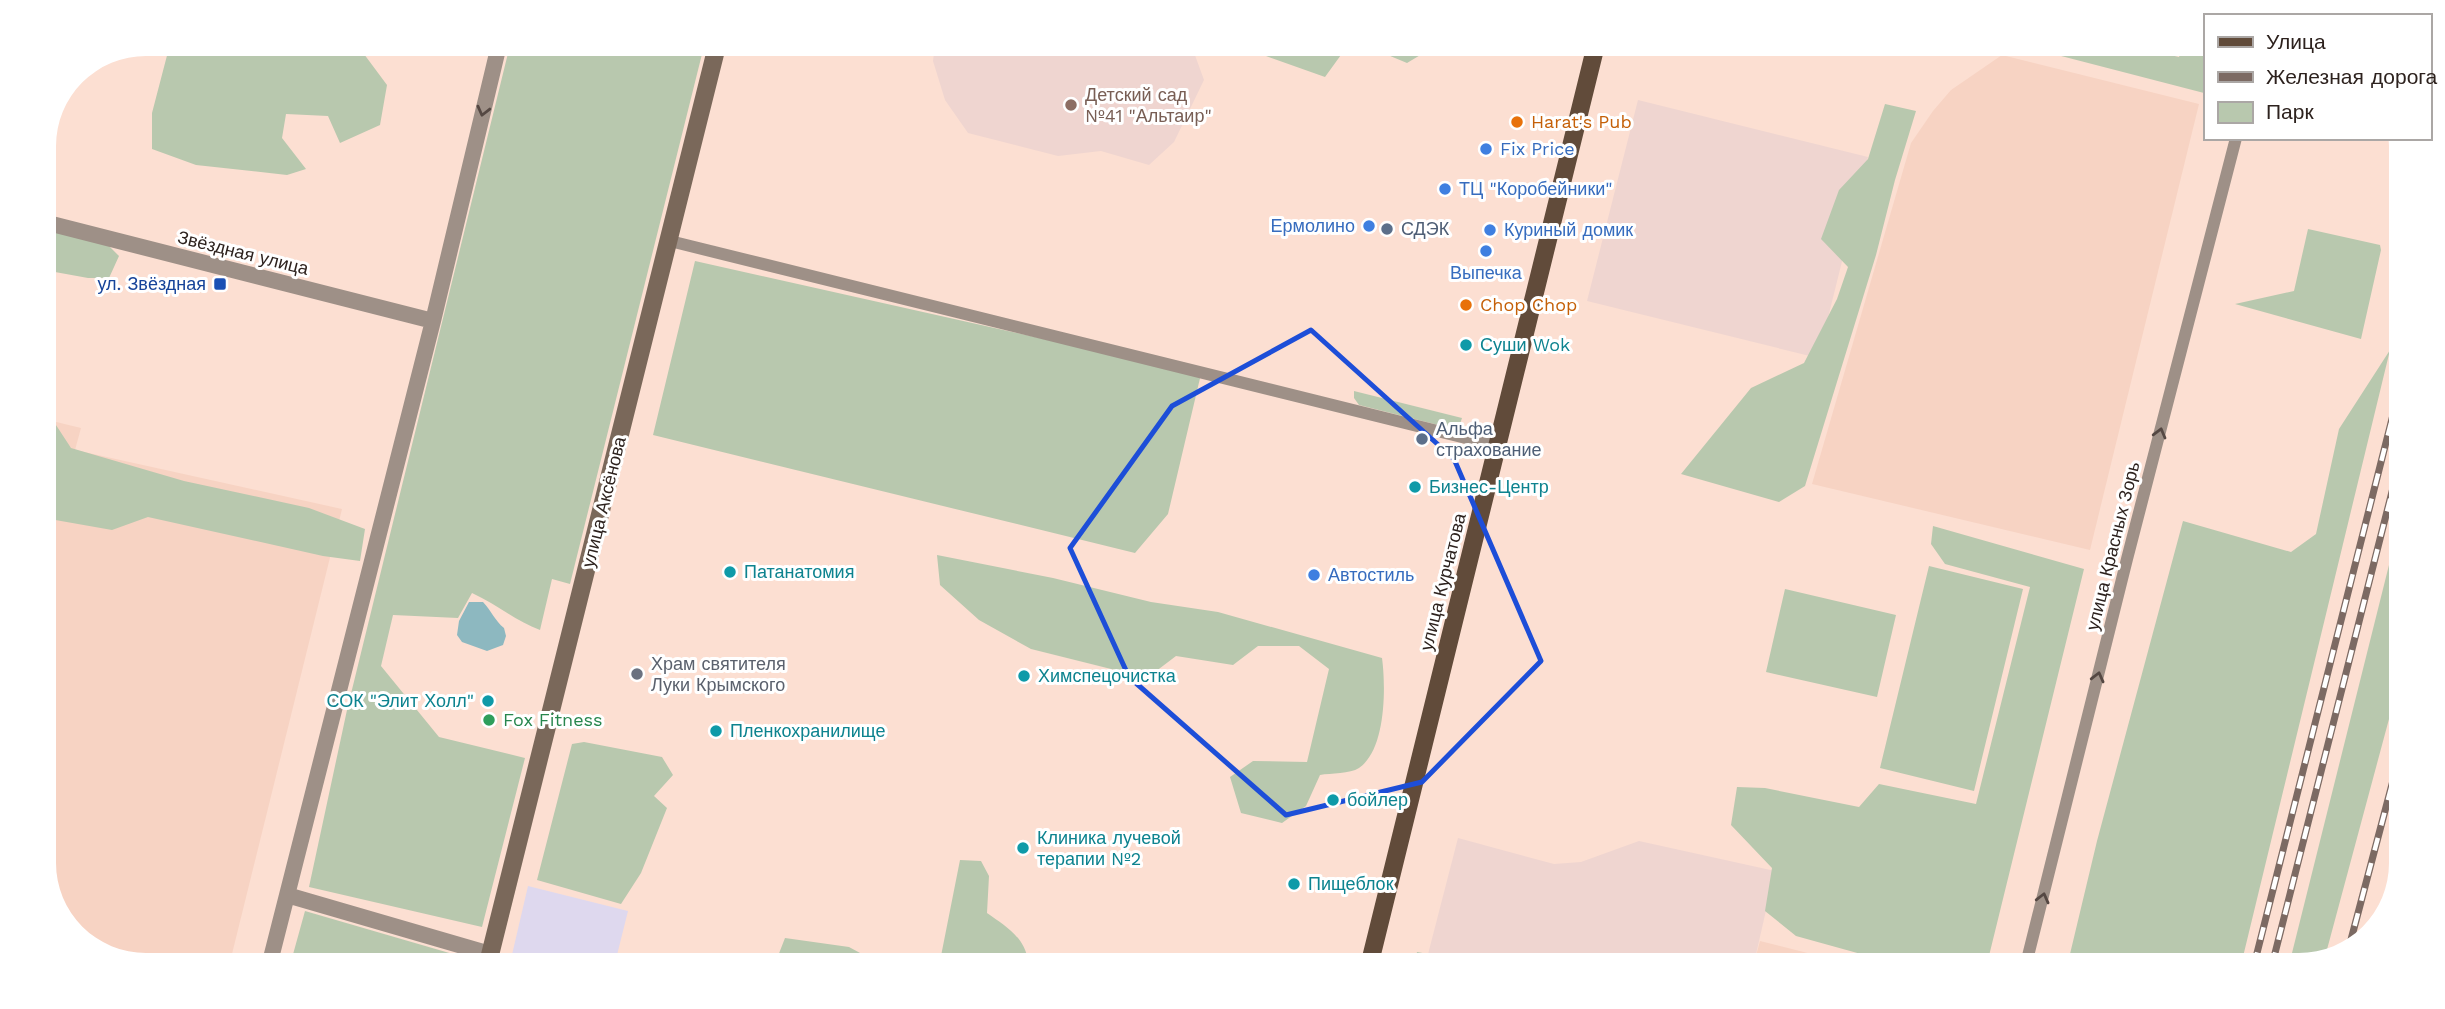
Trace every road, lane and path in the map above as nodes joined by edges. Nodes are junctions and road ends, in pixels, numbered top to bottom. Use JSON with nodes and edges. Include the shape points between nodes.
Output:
{"nodes":[{"id":1,"x":496,"y":56,"type":"edge"},
{"id":2,"x":715,"y":56,"type":"edge"},
{"id":3,"x":1593,"y":56,"type":"edge"},
{"id":4,"x":2235,"y":140,"type":"edge"},
{"id":5,"x":56,"y":225,"type":"edge"},
{"id":6,"x":670,"y":241,"type":"junction"},
{"id":7,"x":433,"y":321,"type":"junction"},
{"id":8,"x":1498,"y":446,"type":"junction"},
{"id":9,"x":287,"y":895,"type":"junction"},
{"id":10,"x":272,"y":953,"type":"edge"},
{"id":11,"x":477,"y":953,"type":"edge"},
{"id":12,"x":491,"y":953,"type":"edge"},
{"id":13,"x":1372,"y":953,"type":"edge"},
{"id":14,"x":2029,"y":953,"type":"edge"}],
"edges":[{"from":1,"to":7,"type":"street","one_way":true},
{"from":2,"to":6,"type":"main road","name":"улица Аксёнова"},
{"from":3,"to":8,"type":"main road","name":"улица Курчатова"},
{"from":14,"to":4,"type":"street","name":"улица Красных Зорь","one_way":true},
{"from":5,"to":7,"type":"street","name":"Звёздная улица"},
{"from":6,"to":8,"type":"street"},
{"from":6,"to":12,"type":"main road","name":"улица Аксёнова"},
{"from":7,"to":9,"type":"street"},
{"from":8,"to":13,"type":"main road","name":"улица Курчатова"},
{"from":9,"to":10,"type":"street"},
{"from":9,"to":11,"type":"street"}]}
